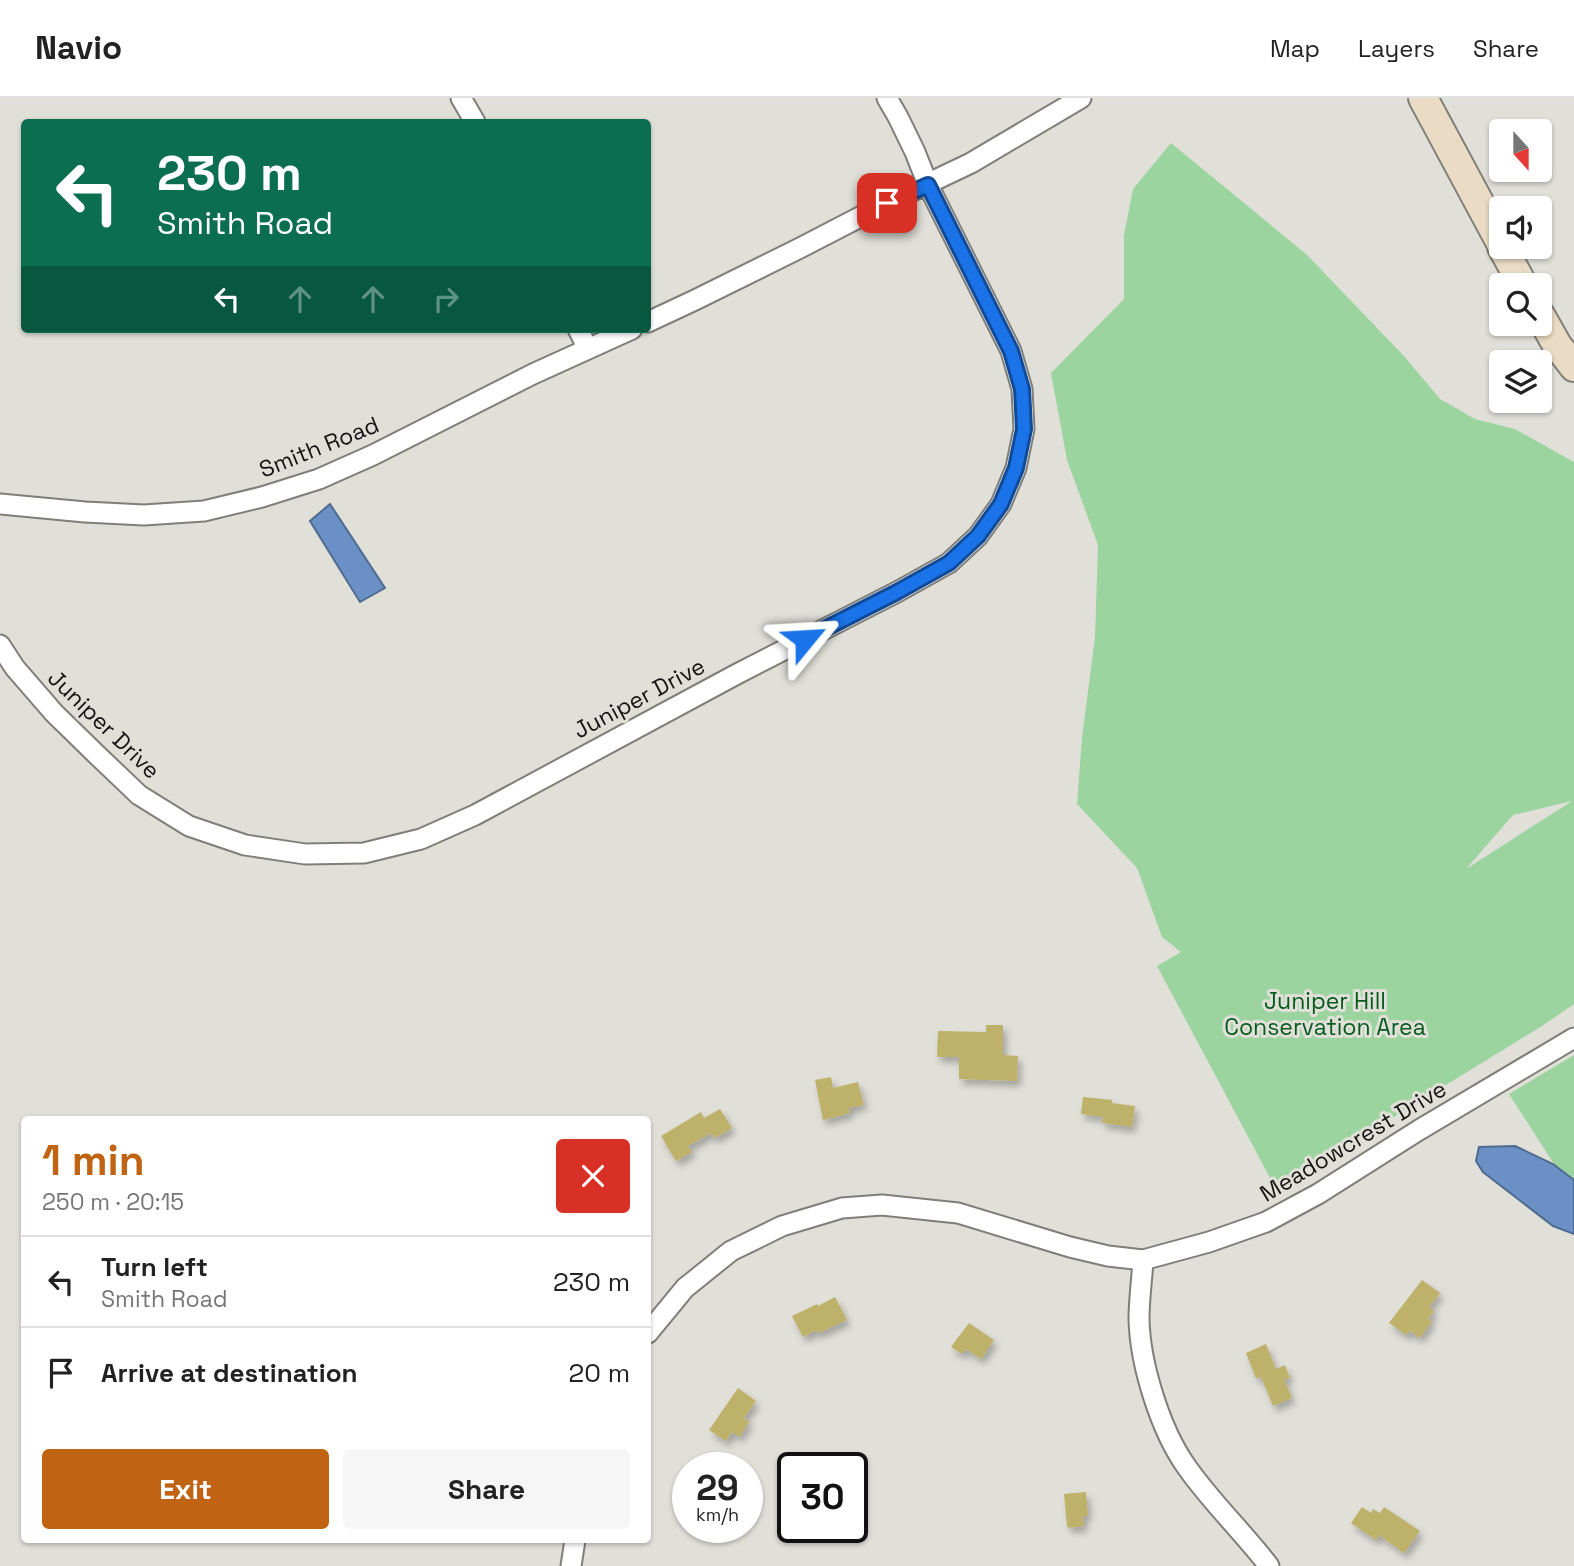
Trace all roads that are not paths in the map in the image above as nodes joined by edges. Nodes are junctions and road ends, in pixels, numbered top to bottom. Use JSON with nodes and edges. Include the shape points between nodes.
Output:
{"nodes":[{"id":1,"x":461,"y":98,"type":"edge"},
{"id":2,"x":887,"y":98,"type":"edge"},
{"id":3,"x":1081,"y":98,"type":"edge"},
{"id":4,"x":1423,"y":98,"type":"edge"},
{"id":5,"x":473,"y":119,"type":"edge"},
{"id":6,"x":928,"y":185,"type":"junction"},
{"id":7,"x":1489,"y":222,"type":"edge"},
{"id":8,"x":651,"y":321,"type":"edge"},
{"id":9,"x":580,"y":333,"type":"edge"},
{"id":10,"x":623,"y":333,"type":"edge"},
{"id":11,"x":1552,"y":336,"type":"edge"},
{"id":12,"x":588,"y":349,"type":"junction"},
{"id":13,"x":1574,"y":367,"type":"edge"},
{"id":14,"x":0,"y":504,"type":"edge"},
{"id":15,"x":0,"y":645,"type":"edge"},
{"id":16,"x":1574,"y":1038,"type":"edge"},
{"id":17,"x":1143,"y":1260,"type":"junction"},
{"id":18,"x":651,"y":1329,"type":"edge"},
{"id":19,"x":575,"y":1543,"type":"edge"},
{"id":20,"x":571,"y":1566,"type":"edge"},
{"id":21,"x":1269,"y":1566,"type":"edge"}],
"edges":[{"from":1,"to":5,"type":"street"},
{"from":2,"to":6,"type":"street","name":"Juniper Drive"},
{"from":3,"to":6,"type":"street"},
{"from":4,"to":7,"type":"street"},
{"from":6,"to":8,"type":"street"},
{"from":6,"to":15,"type":"street","name":"Juniper Drive","via":[[1011,351],[1022,389],[1024,429],[1016,468],[1001,504],[978,536],[949,563],[897,592],[475,815],[421,839],[364,853],[305,854],[245,845],[189,826],[139,794],[96,754],[54,713]]},
{"from":9,"to":12,"type":"street"},
{"from":10,"to":12,"type":"street","name":"Smith Road"},
{"from":11,"to":13,"type":"street"},
{"from":12,"to":14,"type":"street","name":"Smith Road","via":[[373,455],[262,497],[204,511],[144,515]]},
{"from":16,"to":17,"type":"street","name":"Meadowcrest Drive","via":[[1265,1222]]},
{"from":17,"to":18,"type":"street","name":"Meadowcrest Drive","via":[[1070,1247],[958,1213],[882,1205],[842,1208],[782,1226],[731,1251],[685,1288]]},
{"from":17,"to":21,"type":"street","via":[[1139,1318],[1143,1357],[1167,1431],[1185,1465]]},
{"from":19,"to":20,"type":"street"}]}
